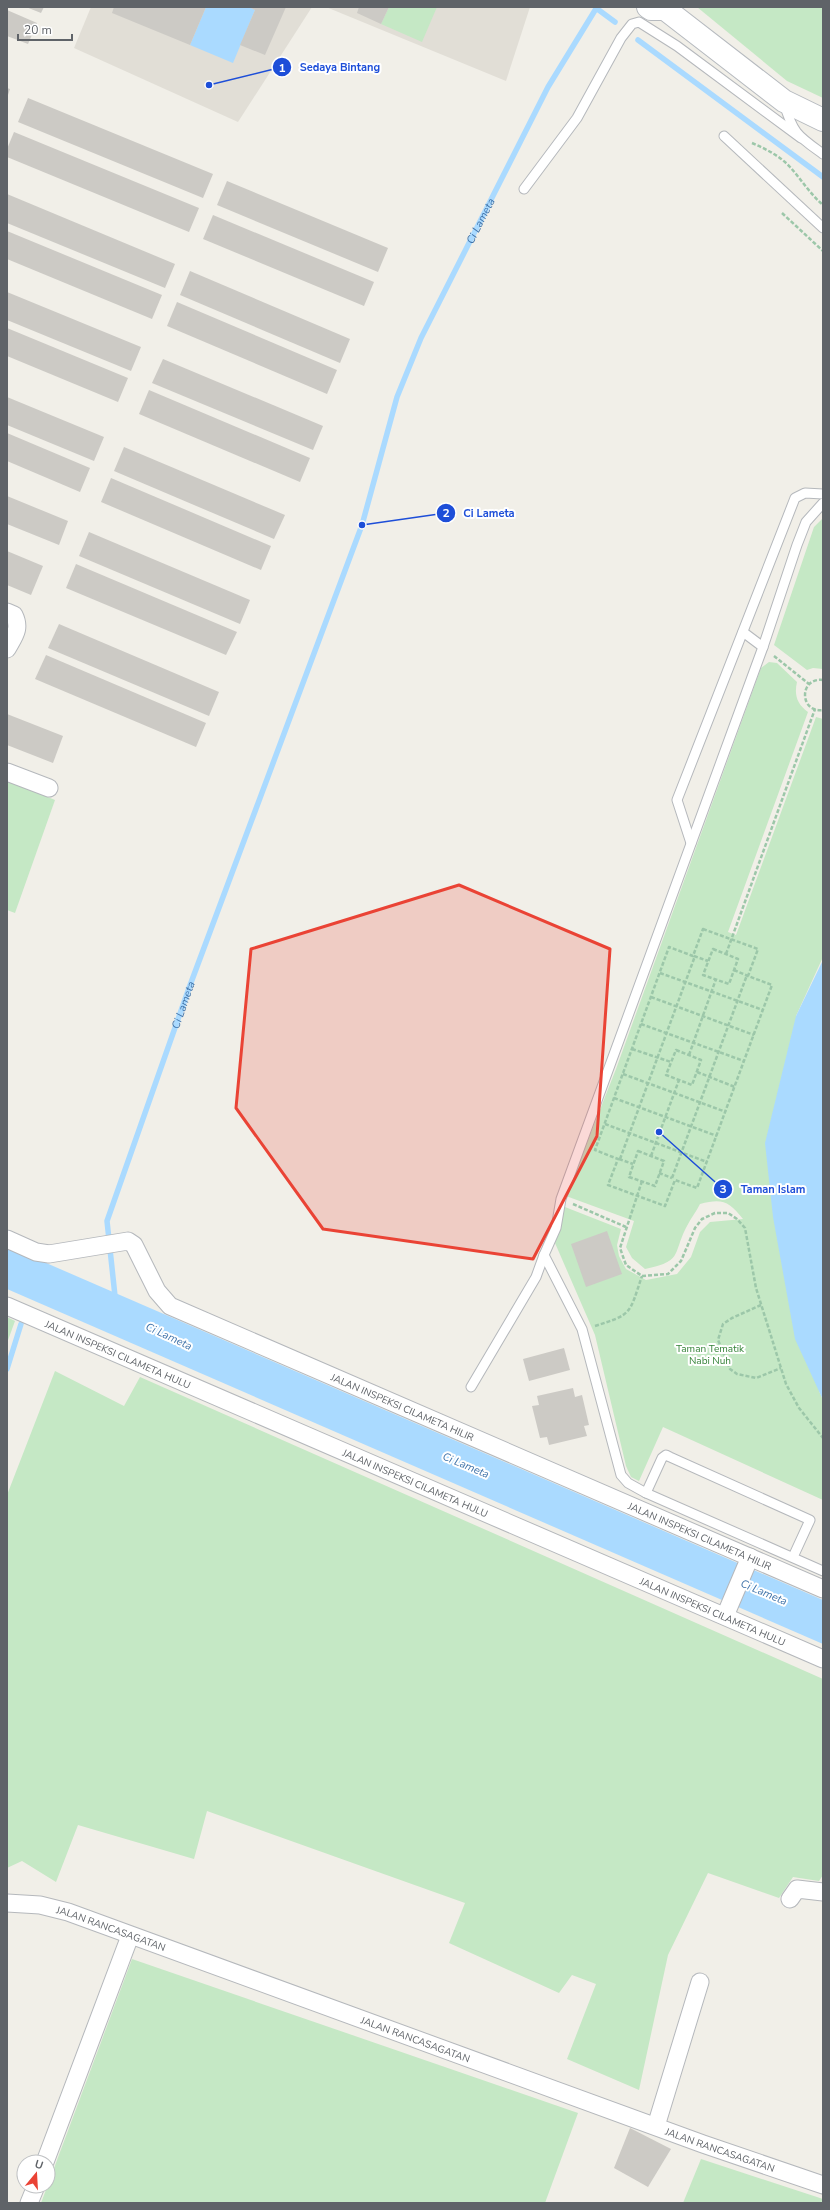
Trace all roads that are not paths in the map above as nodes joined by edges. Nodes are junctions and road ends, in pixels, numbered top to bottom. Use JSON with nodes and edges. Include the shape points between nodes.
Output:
{"nodes":[{"id":1,"x":659,"y":8,"type":"edge"},
{"id":2,"x":784,"y":101,"type":"junction"},
{"id":3,"x":823,"y":120,"type":"edge"},
{"id":4,"x":724,"y":136,"type":"road end"},
{"id":5,"x":801,"y":138,"type":"junction"},
{"id":6,"x":823,"y":154,"type":"edge"},
{"id":7,"x":524,"y":189,"type":"dead end"},
{"id":8,"x":823,"y":228,"type":"edge"},
{"id":9,"x":823,"y":494,"type":"edge"},
{"id":10,"x":823,"y":503,"type":"edge"},
{"id":11,"x":12,"y":618,"type":"edge"},
{"id":12,"x":743,"y":632,"type":"junction"},
{"id":13,"x":762,"y":647,"type":"junction"},
{"id":14,"x":7,"y":649,"type":"edge"},
{"id":15,"x":7,"y":772,"type":"edge"},
{"id":16,"x":49,"y":788,"type":"dead end"},
{"id":17,"x":691,"y":842,"type":"junction"},
{"id":18,"x":7,"y":1239,"type":"edge"},
{"id":19,"x":544,"y":1255,"type":"junction"},
{"id":20,"x":7,"y":1306,"type":"edge"},
{"id":21,"x":471,"y":1388,"type":"dead end"},
{"id":22,"x":646,"y":1493,"type":"junction"},
{"id":23,"x":793,"y":1557,"type":"junction"},
{"id":24,"x":747,"y":1562,"type":"junction"},
{"id":25,"x":823,"y":1571,"type":"edge"},
{"id":26,"x":823,"y":1589,"type":"edge"},
{"id":27,"x":727,"y":1611,"type":"junction"},
{"id":28,"x":823,"y":1659,"type":"edge"},
{"id":29,"x":823,"y":1892,"type":"edge"},
{"id":30,"x":790,"y":1899,"type":"dead end"},
{"id":31,"x":7,"y":1903,"type":"edge"},
{"id":32,"x":130,"y":1936,"type":"junction"},
{"id":33,"x":700,"y":1982,"type":"dead end"},
{"id":34,"x":656,"y":2126,"type":"junction"},
{"id":35,"x":48,"y":2154,"type":"edge"},
{"id":36,"x":823,"y":2186,"type":"edge"}],
"edges":[{"from":1,"to":2,"type":"street"},
{"from":2,"to":3,"type":"street"},
{"from":2,"to":5,"type":"lane","via":[[790,125]]},
{"from":4,"to":8,"type":"lane"},
{"from":5,"to":6,"type":"lane"},
{"from":5,"to":7,"type":"lane","via":[[677,46],[638,22],[632,24],[621,38],[577,118]]},
{"from":9,"to":12,"type":"lane","via":[[805,493],[796,498]]},
{"from":10,"to":13,"type":"lane","via":[[806,522]]},
{"from":11,"to":14,"type":"street","via":[[17,632]]},
{"from":12,"to":13,"type":"lane"},
{"from":12,"to":17,"type":"lane","via":[[677,800]]},
{"from":13,"to":17,"type":"lane"},
{"from":15,"to":16,"type":"street"},
{"from":17,"to":19,"type":"lane","via":[[561,1199],[556,1228]]},
{"from":18,"to":24,"type":"street","name":"JALAN INSPEKSI CILAMETA HILIR","via":[[36,1252],[49,1254],[128,1241],[134,1245],[157,1291],[170,1306]]},
{"from":19,"to":21,"type":"lane","via":[[536,1277]]},
{"from":19,"to":22,"type":"lane","via":[[582,1329],[621,1475],[628,1483]]},
{"from":20,"to":27,"type":"street","name":"JALAN INSPEKSI CILAMETA HULU"},
{"from":22,"to":23,"type":"lane"},
{"from":22,"to":23,"type":"lane","via":[[662,1458],[666,1455],[810,1520]]},
{"from":23,"to":25,"type":"lane"},
{"from":24,"to":26,"type":"street","name":"JALAN INSPEKSI CILAMETA HILIR"},
{"from":24,"to":27,"type":"street"},
{"from":27,"to":28,"type":"street","name":"JALAN INSPEKSI CILAMETA HULU"},
{"from":29,"to":30,"type":"street","via":[[797,1889]]},
{"from":31,"to":32,"type":"street","name":"JALAN RANCASAGATAN","via":[[40,1905],[68,1912]]},
{"from":32,"to":34,"type":"street","name":"JALAN RANCASAGATAN"},
{"from":32,"to":35,"type":"street"},
{"from":33,"to":34,"type":"street"},
{"from":34,"to":36,"type":"street","name":"JALAN RANCASAGATAN"}]}
